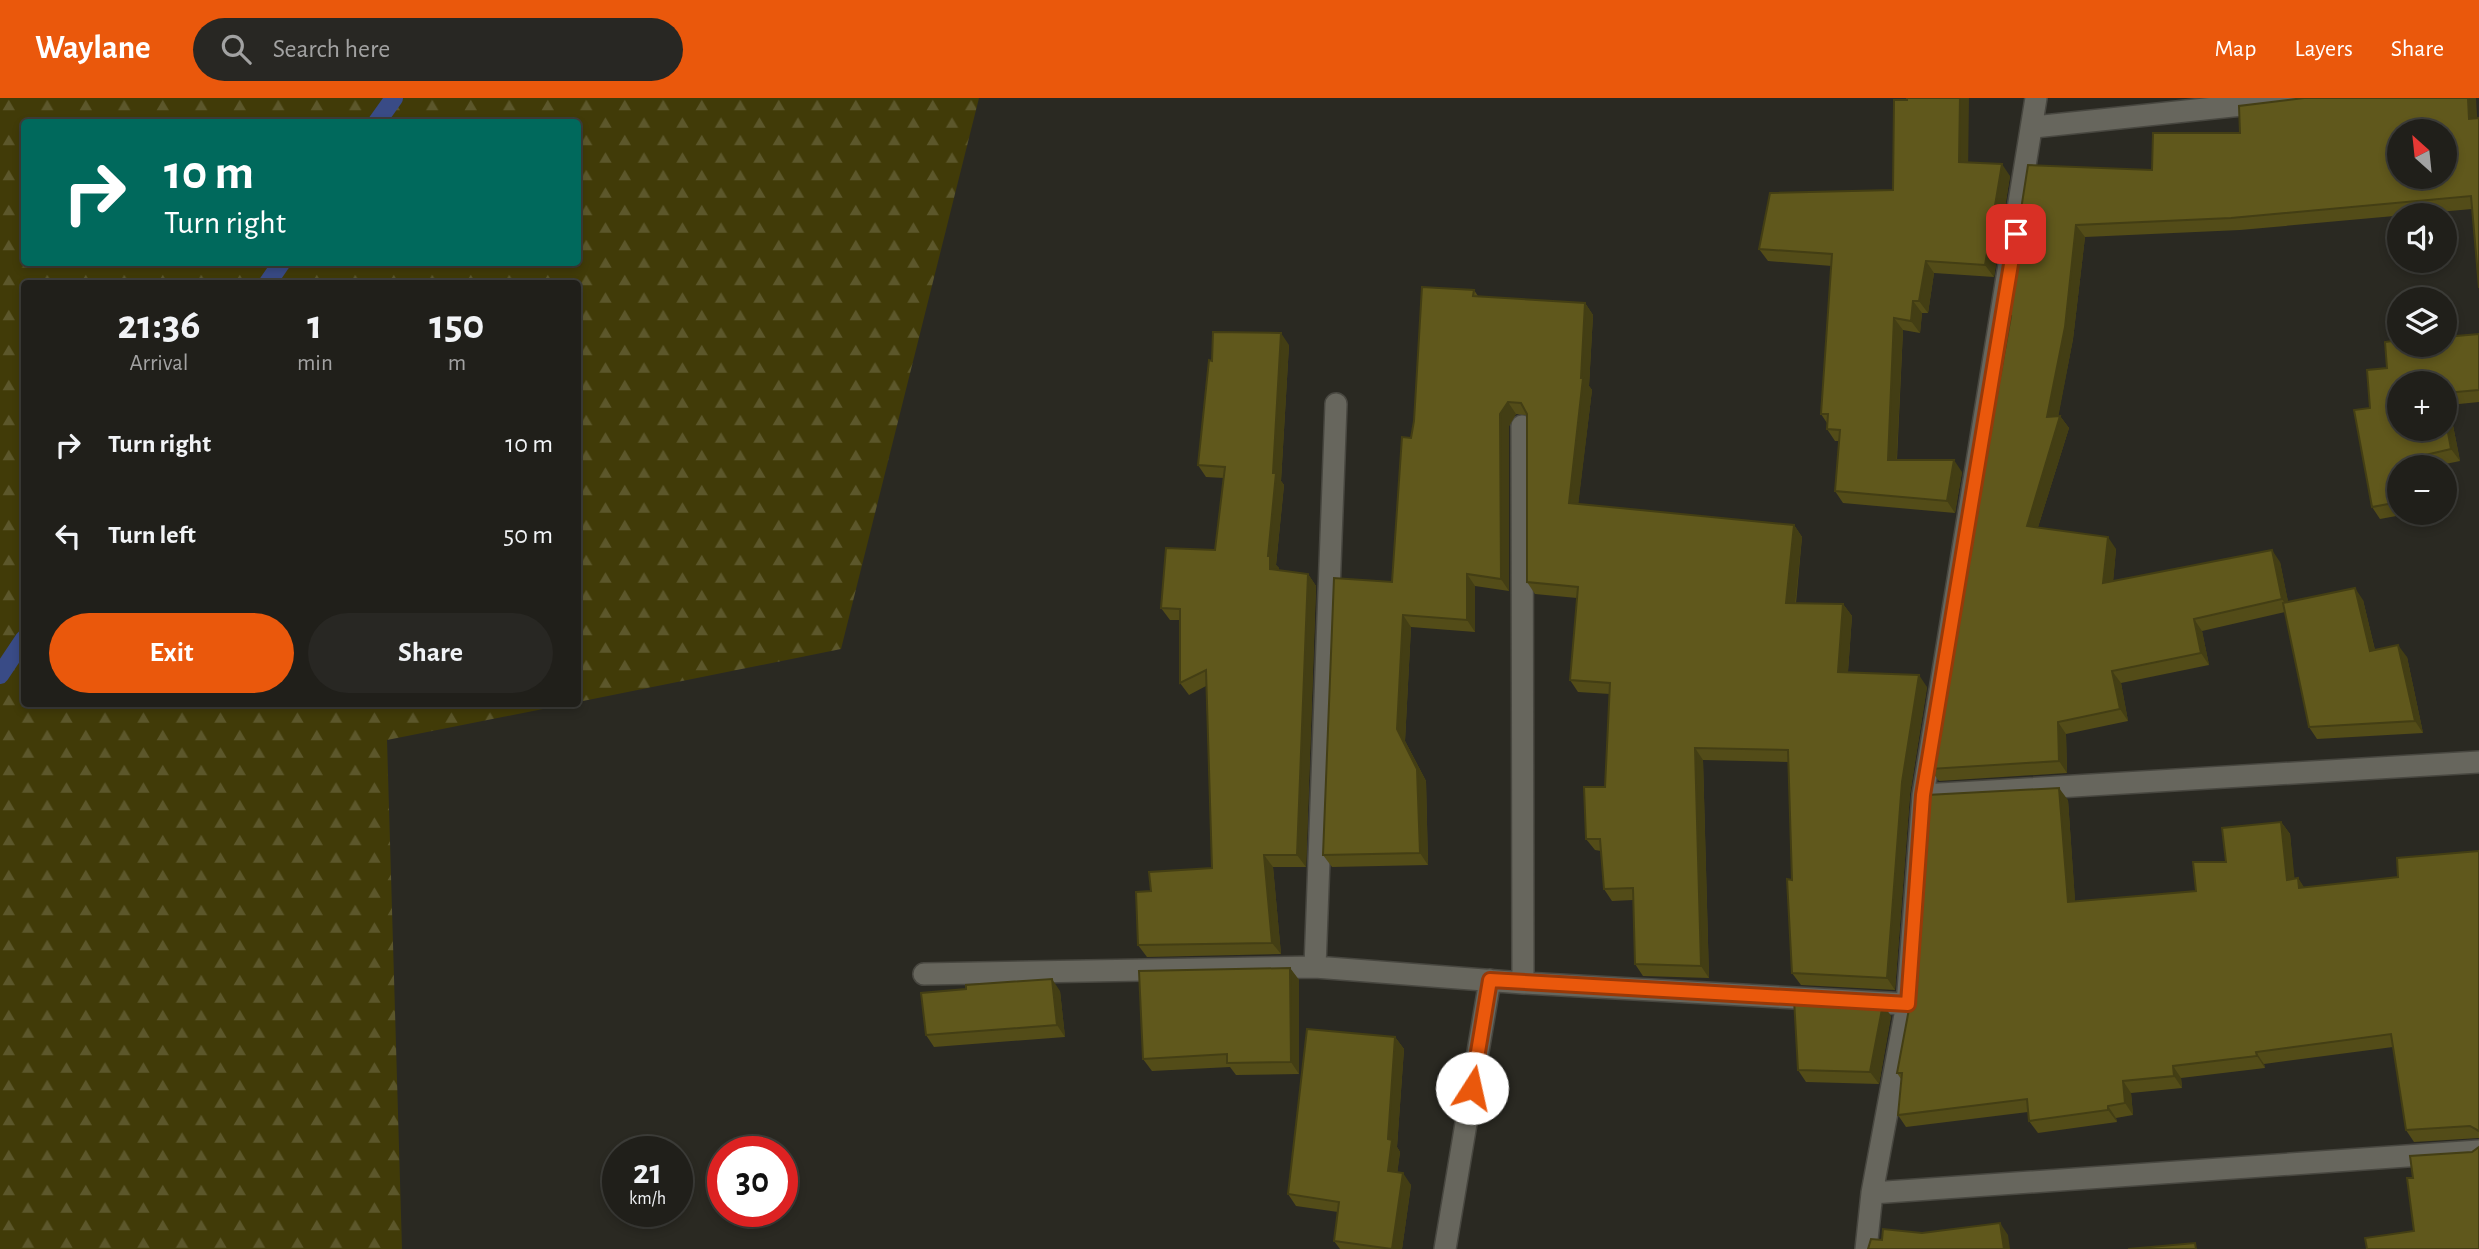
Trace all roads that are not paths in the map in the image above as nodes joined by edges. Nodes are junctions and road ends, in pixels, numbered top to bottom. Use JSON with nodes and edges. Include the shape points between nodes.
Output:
{"nodes":[{"id":1,"x":2036,"y":98,"type":"edge"},
{"id":2,"x":2309,"y":98,"type":"edge"},
{"id":3,"x":2034,"y":127,"type":"junction"},
{"id":4,"x":1336,"y":404,"type":"dead end"},
{"id":5,"x":1522,"y":426,"type":"dead end"},
{"id":6,"x":2479,"y":762,"type":"edge"},
{"id":7,"x":1923,"y":795,"type":"junction"},
{"id":8,"x":1315,"y":967,"type":"junction"},
{"id":9,"x":924,"y":974,"type":"dead end"},
{"id":10,"x":1490,"y":980,"type":"junction"},
{"id":11,"x":1523,"y":983,"type":"junction"},
{"id":12,"x":1908,"y":1004,"type":"junction"},
{"id":13,"x":2479,"y":1152,"type":"edge"},
{"id":14,"x":1871,"y":1193,"type":"junction"},
{"id":15,"x":1445,"y":1249,"type":"edge"},
{"id":16,"x":1866,"y":1249,"type":"edge"}],
"edges":[{"from":1,"to":3,"type":"street"},
{"from":2,"to":3,"type":"street"},
{"from":3,"to":7,"type":"street"},
{"from":4,"to":8,"type":"street"},
{"from":5,"to":11,"type":"street"},
{"from":6,"to":7,"type":"street"},
{"from":7,"to":12,"type":"street"},
{"from":8,"to":9,"type":"street"},
{"from":8,"to":10,"type":"street"},
{"from":10,"to":11,"type":"street"},
{"from":10,"to":15,"type":"street"},
{"from":11,"to":12,"type":"street"},
{"from":12,"to":14,"type":"street"},
{"from":13,"to":14,"type":"street"},
{"from":14,"to":16,"type":"street"}]}
